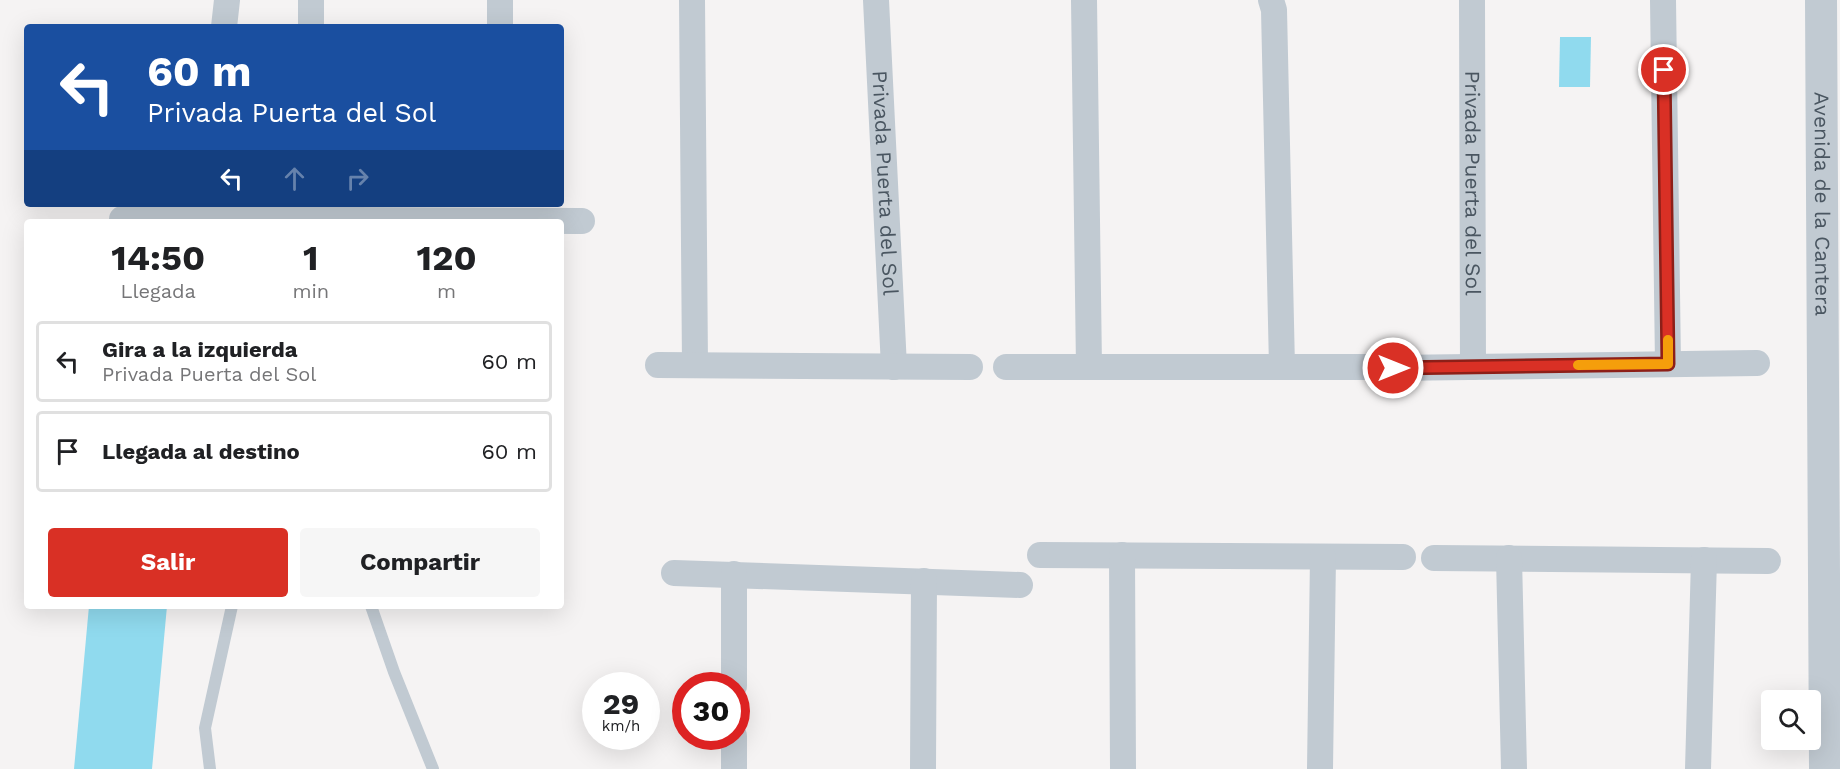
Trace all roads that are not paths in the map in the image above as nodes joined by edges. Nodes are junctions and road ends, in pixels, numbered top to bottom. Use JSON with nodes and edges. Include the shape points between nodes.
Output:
{"nodes":[{"id":1,"x":227,"y":0,"type":"edge"},
{"id":2,"x":311,"y":0,"type":"edge"},
{"id":3,"x":500,"y":0,"type":"edge"},
{"id":4,"x":692,"y":0,"type":"edge"},
{"id":5,"x":876,"y":0,"type":"edge"},
{"id":6,"x":1084,"y":0,"type":"edge"},
{"id":7,"x":1271,"y":0,"type":"edge"},
{"id":8,"x":1472,"y":0,"type":"edge"},
{"id":9,"x":1663,"y":0,"type":"edge"},
{"id":10,"x":1821,"y":0,"type":"edge"},
{"id":11,"x":224,"y":24,"type":"edge"},
{"id":12,"x":311,"y":24,"type":"edge"},
{"id":13,"x":500,"y":24,"type":"edge"},
{"id":14,"x":202,"y":212,"type":"edge"},
{"id":15,"x":312,"y":212,"type":"edge"},
{"id":16,"x":504,"y":212,"type":"edge"},
{"id":17,"x":122,"y":219,"type":"dead end"},
{"id":18,"x":582,"y":221,"type":"dead end"},
{"id":19,"x":1756,"y":363,"type":"dead end"},
{"id":20,"x":1668,"y":364,"type":"junction"},
{"id":21,"x":658,"y":365,"type":"dead end"},
{"id":22,"x":695,"y":365,"type":"junction"},
{"id":23,"x":894,"y":367,"type":"junction"},
{"id":24,"x":970,"y":367,"type":"dead end"},
{"id":25,"x":1006,"y":367,"type":"dead end"},
{"id":26,"x":1089,"y":367,"type":"junction"},
{"id":27,"x":1282,"y":367,"type":"junction"},
{"id":28,"x":1365,"y":367,"type":"dead end"},
{"id":29,"x":1473,"y":367,"type":"junction"},
{"id":30,"x":1393,"y":368,"type":"dead end"},
{"id":31,"x":1040,"y":555,"type":"dead end"},
{"id":32,"x":1122,"y":555,"type":"junction"},
{"id":33,"x":1323,"y":557,"type":"junction"},
{"id":34,"x":1403,"y":557,"type":"dead end"},
{"id":35,"x":1434,"y":558,"type":"dead end"},
{"id":36,"x":1509,"y":558,"type":"junction"},
{"id":37,"x":1704,"y":560,"type":"junction"},
{"id":38,"x":1768,"y":561,"type":"dead end"},
{"id":39,"x":674,"y":573,"type":"dead end"},
{"id":40,"x":734,"y":574,"type":"junction"},
{"id":41,"x":924,"y":581,"type":"junction"},
{"id":42,"x":1020,"y":585,"type":"dead end"},
{"id":43,"x":231,"y":609,"type":"edge"},
{"id":44,"x":372,"y":609,"type":"edge"},
{"id":45,"x":734,"y":672,"type":"edge"},
{"id":46,"x":734,"y":750,"type":"edge"},
{"id":47,"x":210,"y":769,"type":"edge"},
{"id":48,"x":433,"y":769,"type":"edge"},
{"id":49,"x":734,"y":769,"type":"edge"},
{"id":50,"x":923,"y":769,"type":"edge"},
{"id":51,"x":1123,"y":769,"type":"edge"},
{"id":52,"x":1320,"y":769,"type":"edge"},
{"id":53,"x":1514,"y":769,"type":"edge"},
{"id":54,"x":1698,"y":769,"type":"edge"},
{"id":55,"x":1825,"y":769,"type":"edge"}],
"edges":[{"from":1,"to":11,"type":"street"},
{"from":2,"to":12,"type":"street"},
{"from":3,"to":13,"type":"street"},
{"from":4,"to":22,"type":"street"},
{"from":5,"to":23,"type":"street","name":"Privada Puerta del Sol"},
{"from":6,"to":26,"type":"street"},
{"from":7,"to":27,"type":"street"},
{"from":8,"to":29,"type":"street","name":"Privada Puerta del Sol"},
{"from":9,"to":20,"type":"street"},
{"from":10,"to":55,"type":"street","name":"Avenida de la Cantera"},
{"from":14,"to":15,"type":"street"},
{"from":14,"to":17,"type":"street"},
{"from":15,"to":16,"type":"street"},
{"from":16,"to":18,"type":"street"},
{"from":19,"to":20,"type":"street"},
{"from":20,"to":29,"type":"street"},
{"from":21,"to":22,"type":"street"},
{"from":22,"to":23,"type":"street"},
{"from":23,"to":24,"type":"street"},
{"from":25,"to":26,"type":"street"},
{"from":26,"to":27,"type":"street"},
{"from":27,"to":28,"type":"street"},
{"from":29,"to":30,"type":"street"},
{"from":31,"to":32,"type":"street"},
{"from":32,"to":33,"type":"street"},
{"from":32,"to":51,"type":"street"},
{"from":33,"to":34,"type":"street"},
{"from":33,"to":52,"type":"street"},
{"from":35,"to":36,"type":"street"},
{"from":36,"to":37,"type":"street"},
{"from":36,"to":53,"type":"street"},
{"from":37,"to":38,"type":"street"},
{"from":37,"to":54,"type":"street"},
{"from":39,"to":40,"type":"street"},
{"from":40,"to":41,"type":"street"},
{"from":40,"to":45,"type":"street"},
{"from":41,"to":42,"type":"street"},
{"from":41,"to":50,"type":"street"},
{"from":43,"to":47,"type":"lane","via":[[205,728]]},
{"from":44,"to":48,"type":"lane"},
{"from":46,"to":49,"type":"street"}]}
